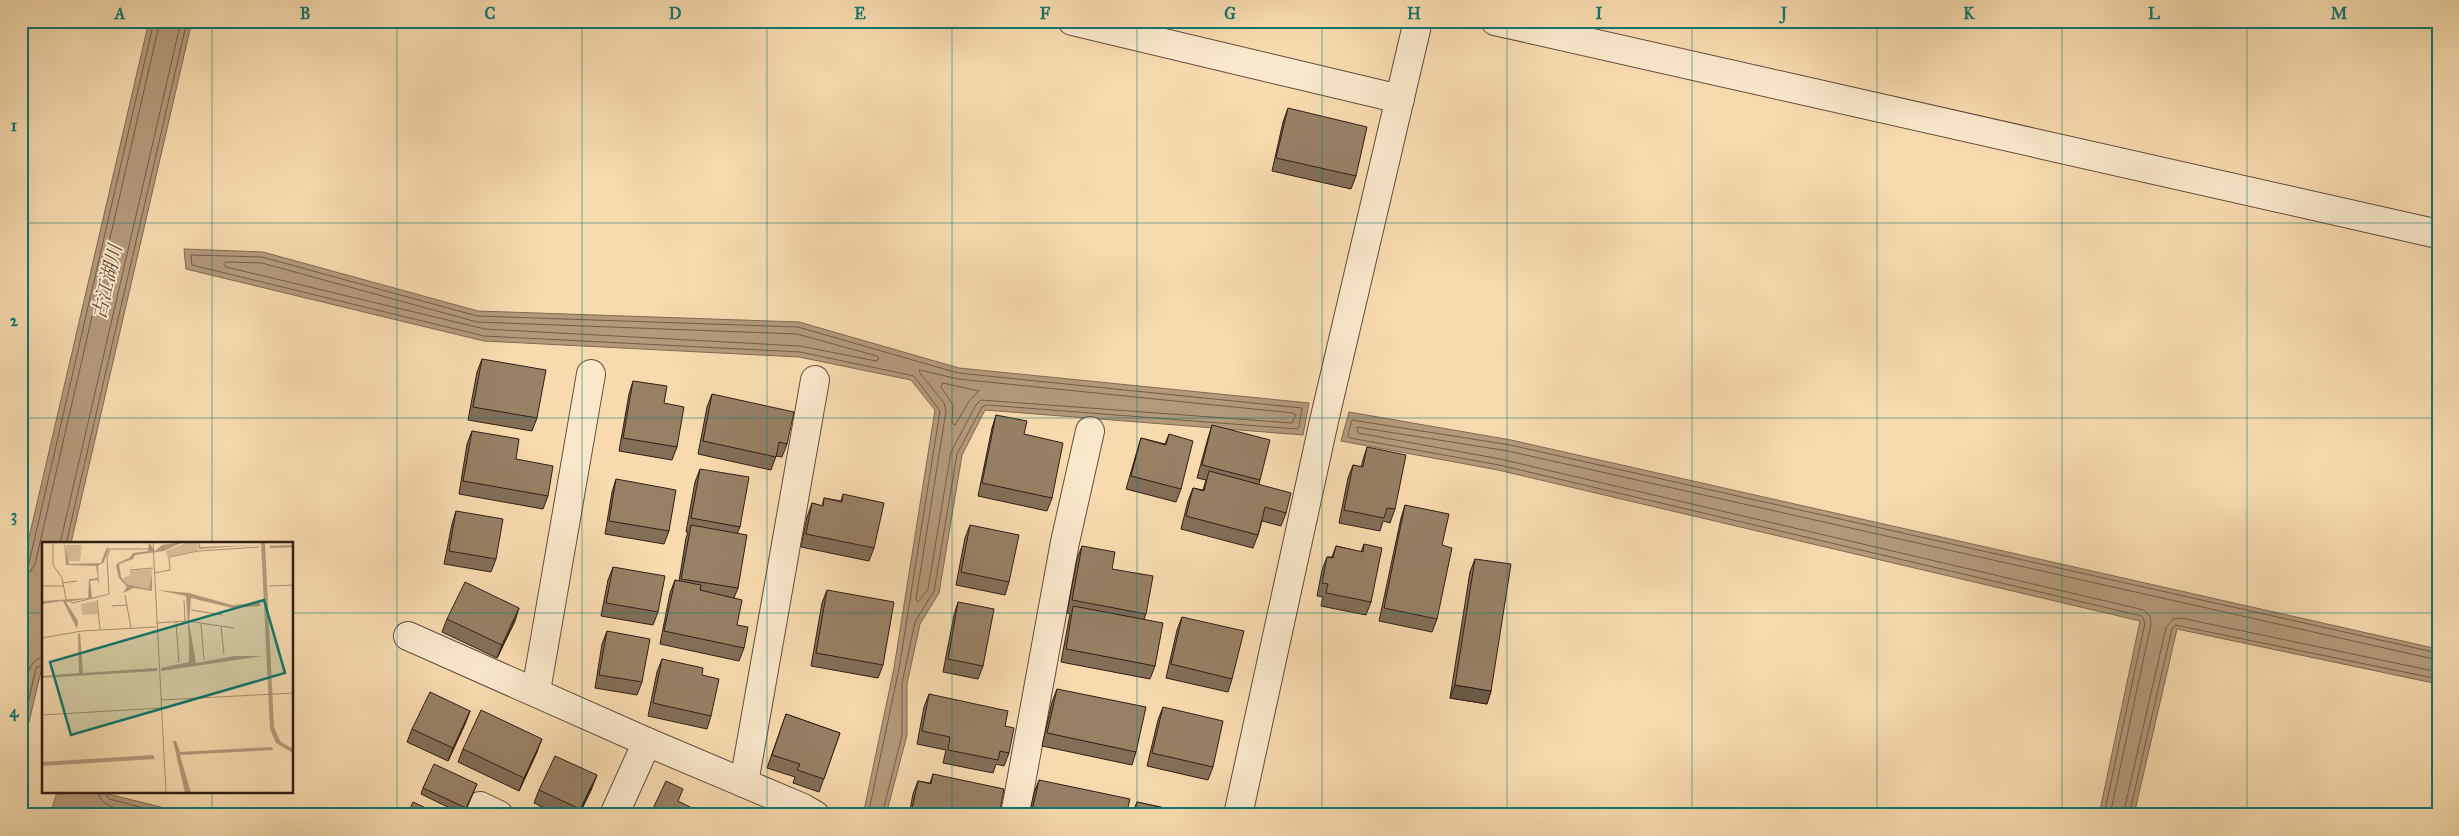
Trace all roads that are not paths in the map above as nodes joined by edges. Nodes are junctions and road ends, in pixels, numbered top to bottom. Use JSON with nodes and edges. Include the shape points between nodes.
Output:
{"nodes":[{"id":1,"x":1072,"y":21,"type":"edge"},
{"id":2,"x":1418,"y":21,"type":"edge"},
{"id":3,"x":1495,"y":21,"type":"edge"},
{"id":4,"x":1400,"y":99,"type":"junction"},
{"id":5,"x":2438,"y":234,"type":"edge"},
{"id":6,"x":591,"y":374,"type":"dead end"},
{"id":7,"x":815,"y":380,"type":"dead end"},
{"id":8,"x":1090,"y":431,"type":"dead end"},
{"id":9,"x":408,"y":636,"type":"dead end"},
{"id":10,"x":536,"y":691,"type":"junction"},
{"id":11,"x":647,"y":742,"type":"junction"},
{"id":12,"x":744,"y":783,"type":"junction"},
{"id":13,"x":614,"y":815,"type":"edge"},
{"id":14,"x":815,"y":815,"type":"edge"},
{"id":15,"x":1016,"y":815,"type":"edge"},
{"id":16,"x":1238,"y":815,"type":"edge"}],
"edges":[{"from":1,"to":4,"type":"street"},
{"from":2,"to":4,"type":"street"},
{"from":3,"to":5,"type":"street"},
{"from":4,"to":16,"type":"street","via":[[1324,420]]},
{"from":6,"to":10,"type":"street"},
{"from":7,"to":12,"type":"street"},
{"from":8,"to":15,"type":"street","via":[[1066,542]]},
{"from":9,"to":10,"type":"street"},
{"from":10,"to":11,"type":"street"},
{"from":11,"to":12,"type":"street"},
{"from":11,"to":13,"type":"street"},
{"from":12,"to":14,"type":"street"}]}
